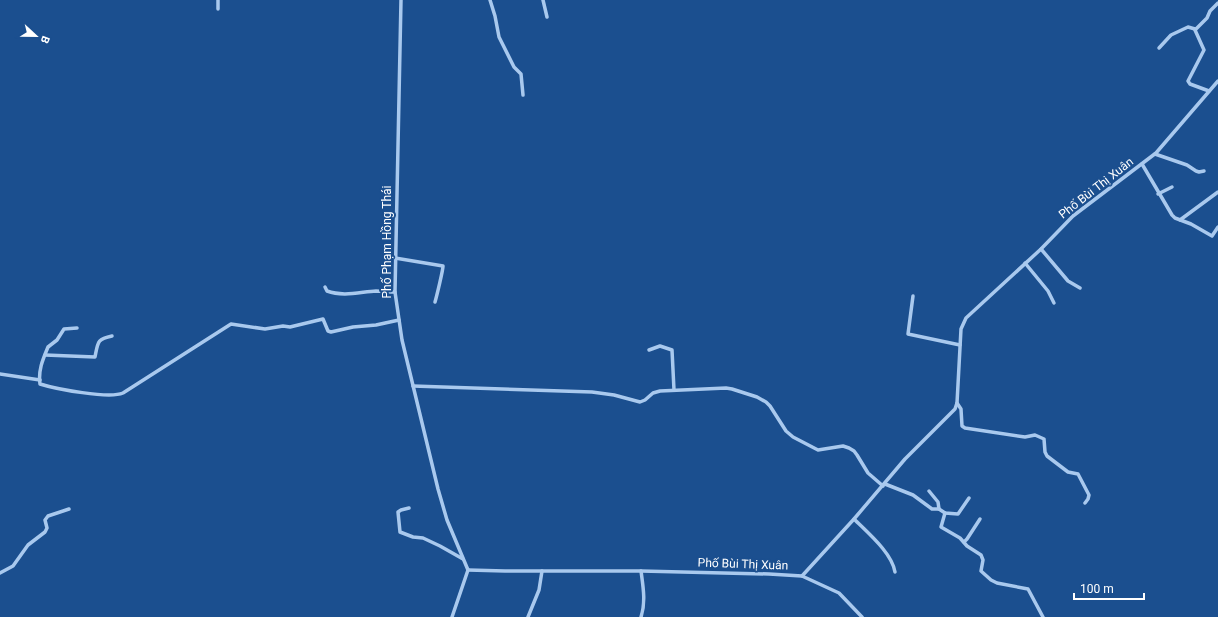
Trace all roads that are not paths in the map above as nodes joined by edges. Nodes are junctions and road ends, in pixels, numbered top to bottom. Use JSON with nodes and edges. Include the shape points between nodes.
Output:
{"nodes":[{"id":1,"x":218,"y":0,"type":"edge"},
{"id":2,"x":401,"y":0,"type":"edge"},
{"id":3,"x":490,"y":0,"type":"edge"},
{"id":4,"x":543,"y":0,"type":"edge"},
{"id":5,"x":1218,"y":3,"type":"edge"},
{"id":6,"x":218,"y":9,"type":"dead end"},
{"id":7,"x":547,"y":18,"type":"dead end"},
{"id":8,"x":1196,"y":29,"type":"junction"},
{"id":9,"x":1159,"y":48,"type":"dead end"},
{"id":10,"x":1218,"y":81,"type":"edge"},
{"id":11,"x":1209,"y":91,"type":"junction"},
{"id":12,"x":523,"y":95,"type":"dead end"},
{"id":13,"x":1155,"y":154,"type":"junction"},
{"id":14,"x":1142,"y":164,"type":"junction"},
{"id":15,"x":1204,"y":171,"type":"dead end"},
{"id":16,"x":1172,"y":187,"type":"dead end"},
{"id":17,"x":1218,"y":192,"type":"edge"},
{"id":18,"x":1158,"y":194,"type":"junction"},
{"id":19,"x":1180,"y":220,"type":"junction"},
{"id":20,"x":1218,"y":227,"type":"edge"},
{"id":21,"x":1041,"y":249,"type":"junction"},
{"id":22,"x":396,"y":258,"type":"junction"},
{"id":23,"x":1025,"y":263,"type":"junction"},
{"id":24,"x":325,"y":287,"type":"dead end"},
{"id":25,"x":1080,"y":288,"type":"dead end"},
{"id":26,"x":396,"y":292,"type":"junction"},
{"id":27,"x":914,"y":296,"type":"dead end"},
{"id":28,"x":435,"y":302,"type":"dead end"},
{"id":29,"x":1054,"y":303,"type":"dead end"},
{"id":30,"x":399,"y":320,"type":"junction"},
{"id":31,"x":78,"y":328,"type":"dead end"},
{"id":32,"x":112,"y":336,"type":"dead end"},
{"id":33,"x":960,"y":347,"type":"junction"},
{"id":34,"x":649,"y":350,"type":"dead end"},
{"id":35,"x":46,"y":355,"type":"junction"},
{"id":36,"x":0,"y":374,"type":"edge"},
{"id":37,"x":40,"y":380,"type":"junction"},
{"id":38,"x":413,"y":386,"type":"junction"},
{"id":39,"x":674,"y":390,"type":"junction"},
{"id":40,"x":957,"y":403,"type":"junction"},
{"id":41,"x":884,"y":485,"type":"junction"},
{"id":42,"x":929,"y":491,"type":"dead end"},
{"id":43,"x":970,"y":498,"type":"dead end"},
{"id":44,"x":1085,"y":502,"type":"dead end"},
{"id":45,"x":69,"y":508,"type":"dead end"},
{"id":46,"x":409,"y":508,"type":"dead end"},
{"id":47,"x":939,"y":509,"type":"junction"},
{"id":48,"x":945,"y":513,"type":"junction"},
{"id":49,"x":854,"y":519,"type":"junction"},
{"id":50,"x":980,"y":519,"type":"dead end"},
{"id":51,"x":964,"y":542,"type":"junction"},
{"id":52,"x":464,"y":560,"type":"junction"},
{"id":53,"x":468,"y":570,"type":"junction"},
{"id":54,"x":542,"y":570,"type":"junction"},
{"id":55,"x":641,"y":571,"type":"junction"},
{"id":56,"x":895,"y":572,"type":"dead end"},
{"id":57,"x":0,"y":573,"type":"edge"},
{"id":58,"x":802,"y":576,"type":"junction"},
{"id":59,"x":452,"y":617,"type":"edge"},
{"id":60,"x":528,"y":617,"type":"edge"},
{"id":61,"x":641,"y":617,"type":"edge"},
{"id":62,"x":862,"y":617,"type":"edge"},
{"id":63,"x":1043,"y":617,"type":"edge"}],
"edges":[{"from":1,"to":6,"type":"street"},
{"from":2,"to":22,"type":"street","name":"Phố Phạm Hồng Thái"},
{"from":3,"to":12,"type":"street","via":[[499,37],[512,63],[521,74]]},
{"from":4,"to":7,"type":"street"},
{"from":5,"to":8,"type":"street"},
{"from":8,"to":9,"type":"street","via":[[1188,27],[1171,35]]},
{"from":8,"to":11,"type":"street","via":[[1204,50],[1188,82]]},
{"from":10,"to":11,"type":"street","name":"Phố Bùi Thị Xuân"},
{"from":11,"to":13,"type":"street","name":"Phố Bùi Thị Xuân"},
{"from":13,"to":14,"type":"street","name":"Phố Bùi Thị Xuân"},
{"from":13,"to":15,"type":"street","via":[[1187,165],[1196,171]]},
{"from":14,"to":18,"type":"street"},
{"from":14,"to":21,"type":"street","name":"Phố Bùi Thị Xuân","via":[[1073,216]]},
{"from":16,"to":18,"type":"street"},
{"from":17,"to":19,"type":"street"},
{"from":18,"to":19,"type":"street","via":[[1168,211]]},
{"from":19,"to":20,"type":"street","via":[[1212,236]]},
{"from":21,"to":23,"type":"street","name":"Phố Bùi Thị Xuân"},
{"from":21,"to":25,"type":"street","via":[[1068,280]]},
{"from":22,"to":26,"type":"street","name":"Phố Phạm Hồng Thái"},
{"from":22,"to":28,"type":"street","via":[[443,267]]},
{"from":23,"to":29,"type":"street","via":[[1048,291]]},
{"from":23,"to":33,"type":"street","name":"Phố Bùi Thị Xuân","via":[[966,318],[961,329]]},
{"from":24,"to":26,"type":"street","via":[[327,291],[335,293]]},
{"from":26,"to":30,"type":"street","name":"Phố Phạm Hồng Thái"},
{"from":27,"to":33,"type":"street","via":[[908,334]]},
{"from":30,"to":37,"type":"street","via":[[332,332],[328,331],[324,319],[290,328],[283,326],[265,329],[231,324],[119,394],[97,395],[41,385]]},
{"from":30,"to":38,"type":"street","name":"Phố Phạm Hồng Thái"},
{"from":31,"to":35,"type":"street","via":[[64,329],[57,340],[48,347]]},
{"from":32,"to":35,"type":"street","via":[[100,340],[95,357]]},
{"from":33,"to":40,"type":"street","name":"Phố Bùi Thị Xuân"},
{"from":34,"to":39,"type":"street","via":[[660,346],[672,350]]},
{"from":35,"to":37,"type":"street","via":[[40,366]]},
{"from":36,"to":37,"type":"street"},
{"from":38,"to":39,"type":"street","via":[[592,392],[640,402],[656,392]]},
{"from":38,"to":52,"type":"street","name":"Phố Phạm Hồng Thái","via":[[441,500]]},
{"from":39,"to":41,"type":"street","via":[[726,388],[757,397],[770,406],[793,437],[818,450],[843,446],[849,448],[854,451],[868,473]]},
{"from":40,"to":41,"type":"street","name":"Phố Bùi Thị Xuân","via":[[953,412]]},
{"from":40,"to":44,"type":"street","via":[[961,409],[962,426],[965,428],[1025,437],[1035,435],[1044,439],[1047,456],[1068,472],[1078,474],[1089,495]]},
{"from":41,"to":47,"type":"street","via":[[913,495],[930,508]]},
{"from":41,"to":49,"type":"street","name":"Phố Bùi Thị Xuân"},
{"from":42,"to":47,"type":"street","via":[[938,502]]},
{"from":43,"to":48,"type":"street","via":[[958,514]]},
{"from":45,"to":57,"type":"street","via":[[48,516],[45,520],[45,532],[28,545],[13,566]]},
{"from":46,"to":52,"type":"street","via":[[398,512],[400,532],[424,538]]},
{"from":47,"to":48,"type":"street"},
{"from":48,"to":51,"type":"street","via":[[941,527]]},
{"from":49,"to":56,"type":"street","via":[[883,549]]},
{"from":49,"to":58,"type":"street","name":"Phố Bùi Thị Xuân"},
{"from":50,"to":51,"type":"street"},
{"from":51,"to":63,"type":"street","via":[[983,557],[981,571],[991,580],[1028,588]]},
{"from":52,"to":53,"type":"street","name":"Phố Phạm Hồng Thái"},
{"from":53,"to":54,"type":"street","name":"Phố Bùi Thị Xuân"},
{"from":53,"to":59,"type":"street"},
{"from":54,"to":55,"type":"street","name":"Phố Bùi Thị Xuân"},
{"from":54,"to":60,"type":"street","via":[[539,590]]},
{"from":55,"to":58,"type":"street","name":"Phố Bùi Thị Xuân"},
{"from":55,"to":61,"type":"street","via":[[644,594]]},
{"from":58,"to":62,"type":"street","via":[[840,593]]}]}
